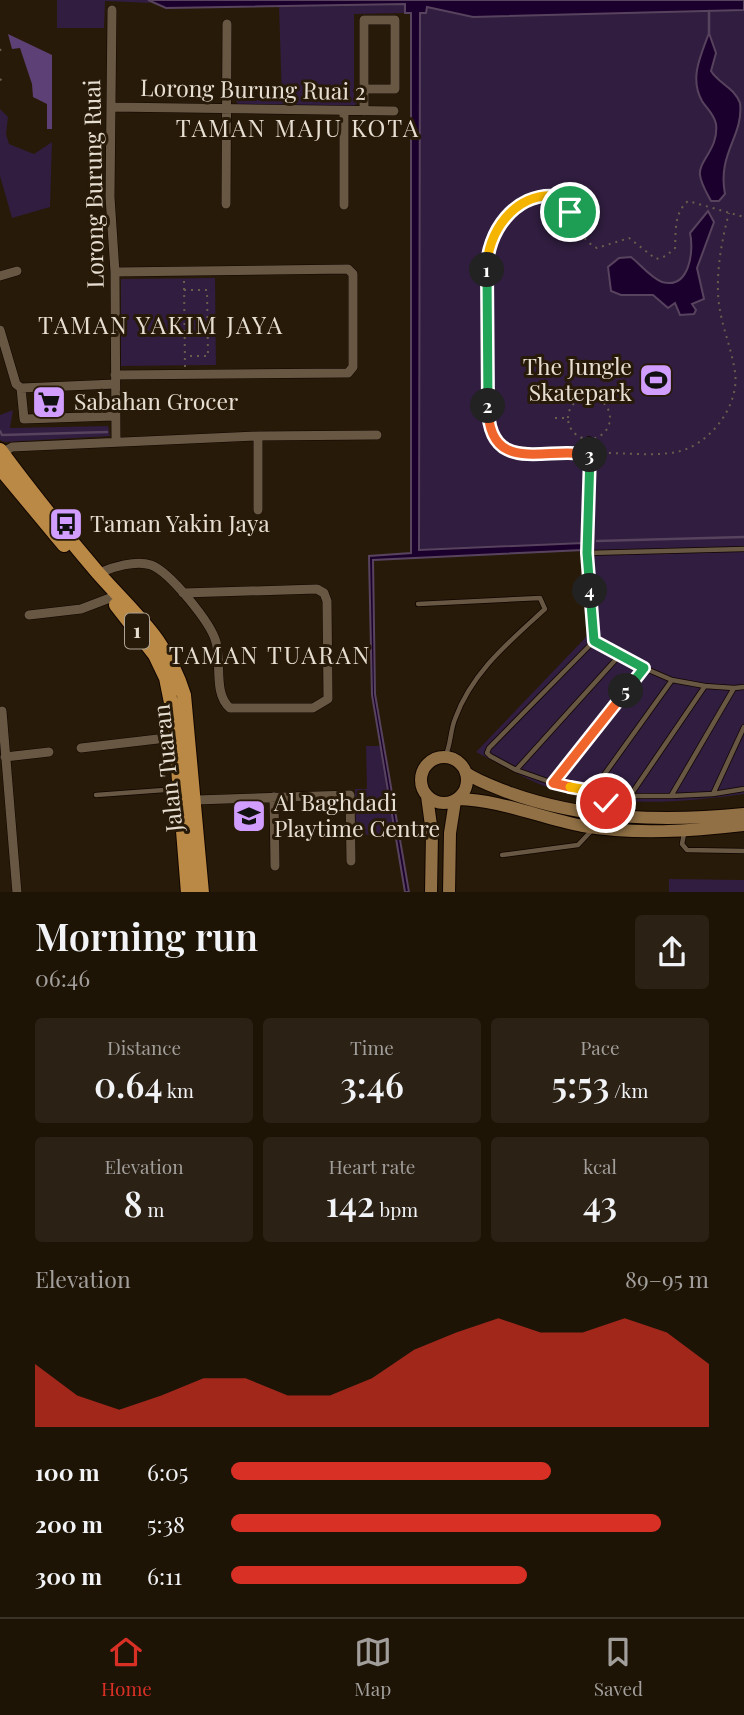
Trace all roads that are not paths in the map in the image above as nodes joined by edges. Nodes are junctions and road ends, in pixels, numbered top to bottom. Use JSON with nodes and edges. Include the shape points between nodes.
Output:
{"nodes":[{"id":1,"x":112,"y":10,"type":"dead end"},
{"id":2,"x":227,"y":24,"type":"dead end"},
{"id":3,"x":364,"y":89,"type":"junction"},
{"id":4,"x":111,"y":107,"type":"junction"},
{"id":5,"x":227,"y":108,"type":"junction"},
{"id":6,"x":344,"y":111,"type":"junction"},
{"id":7,"x":364,"y":111,"type":"junction"},
{"id":8,"x":394,"y":111,"type":"dead end"},
{"id":9,"x":226,"y":204,"type":"dead end"},
{"id":10,"x":344,"y":205,"type":"dead end"},
{"id":11,"x":17,"y":271,"type":"dead end"},
{"id":12,"x":115,"y":272,"type":"junction"},
{"id":13,"x":0,"y":276,"type":"edge"},
{"id":14,"x":0,"y":330,"type":"edge"},
{"id":15,"x":3,"y":353,"type":"edge"},
{"id":16,"x":115,"y":379,"type":"junction"},
{"id":17,"x":21,"y":388,"type":"junction"},
{"id":18,"x":115,"y":416,"type":"junction"},
{"id":19,"x":377,"y":435,"type":"dead end"},
{"id":20,"x":258,"y":436,"type":"junction"},
{"id":21,"x":589,"y":439,"type":"road end"},
{"id":22,"x":116,"y":441,"type":"junction"},
{"id":23,"x":1,"y":457,"type":"edge"},
{"id":24,"x":258,"y":510,"type":"dead end"},
{"id":25,"x":744,"y":548,"type":"edge"},
{"id":26,"x":587,"y":553,"type":"junction"},
{"id":27,"x":99,"y":573,"type":"junction"},
{"id":28,"x":183,"y":593,"type":"junction"},
{"id":29,"x":110,"y":598,"type":"junction"},
{"id":30,"x":418,"y":604,"type":"dead end"},
{"id":31,"x":29,"y":615,"type":"dead end"},
{"id":32,"x":594,"y":641,"type":"junction"},
{"id":33,"x":619,"y":656,"type":"junction"},
{"id":34,"x":644,"y":668,"type":"junction"},
{"id":35,"x":672,"y":680,"type":"junction"},
{"id":36,"x":705,"y":686,"type":"junction"},
{"id":37,"x":744,"y":687,"type":"edge"},
{"id":38,"x":734,"y":688,"type":"junction"},
{"id":39,"x":2,"y":711,"type":"dead end"},
{"id":40,"x":744,"y":727,"type":"edge"},
{"id":41,"x":175,"y":737,"type":"junction"},
{"id":42,"x":81,"y":748,"type":"dead end"},
{"id":43,"x":49,"y":751,"type":"dead end"},
{"id":44,"x":5,"y":757,"type":"junction"},
{"id":45,"x":445,"y":757,"type":"junction"},
{"id":46,"x":516,"y":770,"type":"junction"},
{"id":47,"x":466,"y":773,"type":"junction"},
{"id":48,"x":553,"y":783,"type":"junction"},
{"id":49,"x":179,"y":789,"type":"junction"},
{"id":50,"x":744,"y":789,"type":"edge"},
{"id":51,"x":591,"y":793,"type":"junction"},
{"id":52,"x":609,"y":794,"type":"junction"},
{"id":53,"x":713,"y":794,"type":"junction"},
{"id":54,"x":96,"y":795,"type":"dead end"},
{"id":55,"x":427,"y":796,"type":"junction"},
{"id":56,"x":630,"y":796,"type":"junction"},
{"id":57,"x":671,"y":796,"type":"junction"},
{"id":58,"x":274,"y":797,"type":"junction"},
{"id":59,"x":196,"y":800,"type":"junction"},
{"id":60,"x":457,"y":800,"type":"junction"},
{"id":61,"x":744,"y":814,"type":"edge"},
{"id":62,"x":598,"y":821,"type":"junction"},
{"id":63,"x":744,"y":825,"type":"edge"},
{"id":64,"x":685,"y":830,"type":"junction"},
{"id":65,"x":744,"y":851,"type":"edge"},
{"id":66,"x":502,"y":855,"type":"dead end"},
{"id":67,"x":351,"y":861,"type":"dead end"},
{"id":68,"x":275,"y":866,"type":"dead end"},
{"id":69,"x":17,"y":892,"type":"edge"},
{"id":70,"x":188,"y":892,"type":"edge"},
{"id":71,"x":202,"y":892,"type":"edge"},
{"id":72,"x":431,"y":892,"type":"edge"},
{"id":73,"x":449,"y":892,"type":"edge"}],
"edges":[{"from":1,"to":4,"type":"street","name":"Lorong Burung Ruai"},
{"from":2,"to":5,"type":"street"},
{"from":3,"to":3,"type":"street","via":[[364,20],[395,20],[395,89]]},
{"from":3,"to":7,"type":"street"},
{"from":4,"to":5,"type":"street","name":"Lorong Burung Ruai 2"},
{"from":4,"to":12,"type":"street","name":"Lorong Burung Ruai"},
{"from":5,"to":6,"type":"street","name":"Lorong Burung Ruai 2"},
{"from":5,"to":9,"type":"street"},
{"from":6,"to":7,"type":"street","name":"Lorong Burung Ruai 2"},
{"from":6,"to":10,"type":"street"},
{"from":7,"to":8,"type":"street","name":"Lorong Burung Ruai 2"},
{"from":11,"to":13,"type":"street"},
{"from":12,"to":16,"type":"street","name":"Lorong Burung Ruai"},
{"from":12,"to":16,"type":"street","via":[[348,270],[353,274],[354,367],[348,373]]},
{"from":14,"to":15,"type":"street"},
{"from":15,"to":17,"type":"street"},
{"from":16,"to":17,"type":"street"},
{"from":16,"to":18,"type":"street","name":"Lorong Burung Ruai"},
{"from":17,"to":18,"type":"street","via":[[24,419]]},
{"from":18,"to":22,"type":"street","name":"Lorong Burung Ruai"},
{"from":19,"to":20,"type":"street"},
{"from":20,"to":22,"type":"street"},
{"from":20,"to":24,"type":"street"},
{"from":21,"to":26,"type":"lane"},
{"from":22,"to":23,"type":"street","via":[[12,447]]},
{"from":23,"to":27,"type":"main road","name":"Jalan Tuaran","number":"1"},
{"from":23,"to":29,"type":"main road","name":"Jalan Tuaran","number":"1"},
{"from":25,"to":26,"type":"lane"},
{"from":26,"to":32,"type":"lane"},
{"from":27,"to":28,"type":"street","via":[[124,566],[153,566]]},
{"from":27,"to":59,"type":"main road","name":"Jalan Tuaran","number":"1","via":[[160,640],[175,667],[184,695]]},
{"from":28,"to":28,"type":"street","via":[[216,639],[220,693],[230,708],[313,708],[328,699],[324,593],[317,589]]},
{"from":29,"to":31,"type":"street","via":[[81,609]]},
{"from":29,"to":41,"type":"main road","name":"Jalan Tuaran","number":"1","via":[[155,655],[166,678]]},
{"from":30,"to":45,"type":"lane","via":[[540,598],[545,609],[470,686]]},
{"from":32,"to":33,"type":"lane"},
{"from":32,"to":46,"type":"lane","via":[[489,748],[490,756]]},
{"from":33,"to":34,"type":"lane"},
{"from":33,"to":46,"type":"lane"},
{"from":34,"to":35,"type":"lane"},
{"from":34,"to":48,"type":"lane"},
{"from":35,"to":36,"type":"lane"},
{"from":35,"to":51,"type":"lane"},
{"from":36,"to":38,"type":"lane"},
{"from":36,"to":56,"type":"lane"},
{"from":37,"to":38,"type":"lane"},
{"from":38,"to":57,"type":"lane"},
{"from":39,"to":44,"type":"street"},
{"from":40,"to":53,"type":"lane"},
{"from":41,"to":42,"type":"street"},
{"from":41,"to":49,"type":"main road","name":"Jalan Tuaran","number":"1"},
{"from":43,"to":44,"type":"street"},
{"from":44,"to":69,"type":"street"},
{"from":45,"to":47,"type":"main road","via":[[458,762]]},
{"from":45,"to":55,"type":"main road","via":[[425,767],[421,782]]},
{"from":46,"to":48,"type":"lane"},
{"from":47,"to":60,"type":"main road","via":[[465,790]]},
{"from":47,"to":62,"type":"main road"},
{"from":48,"to":51,"type":"lane"},
{"from":49,"to":54,"type":"lane"},
{"from":49,"to":70,"type":"main road","name":"Jalan Tuaran","number":"1"},
{"from":50,"to":53,"type":"lane"},
{"from":51,"to":52,"type":"lane"},
{"from":52,"to":56,"type":"lane"},
{"from":52,"to":62,"type":"lane"},
{"from":53,"to":57,"type":"lane"},
{"from":55,"to":60,"type":"main road","via":[[440,803]]},
{"from":55,"to":72,"type":"main road"},
{"from":56,"to":57,"type":"lane"},
{"from":58,"to":59,"type":"street"},
{"from":58,"to":67,"type":"street","via":[[350,795]]},
{"from":58,"to":68,"type":"street"},
{"from":59,"to":71,"type":"main road","name":"Jalan Tuaran","number":"1"},
{"from":60,"to":62,"type":"main road","via":[[491,801]]},
{"from":60,"to":73,"type":"main road","via":[[450,834]]},
{"from":61,"to":62,"type":"main road"},
{"from":62,"to":64,"type":"main road"},
{"from":62,"to":66,"type":"lane","via":[[578,845]]},
{"from":63,"to":64,"type":"main road"},
{"from":64,"to":65,"type":"lane","via":[[682,844],[687,850]]}]}
